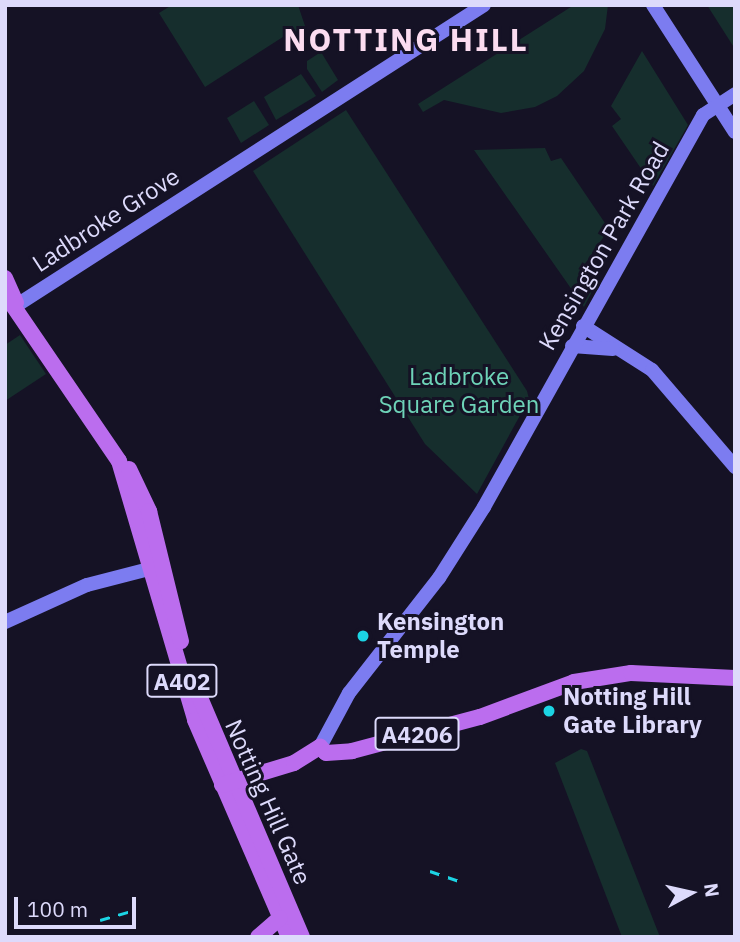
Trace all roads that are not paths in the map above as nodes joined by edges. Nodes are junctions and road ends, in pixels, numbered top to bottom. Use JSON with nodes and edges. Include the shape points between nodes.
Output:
{"nodes":[{"id":1,"x":484,"y":5,"type":"edge"},
{"id":2,"x":653,"y":5,"type":"edge"},
{"id":3,"x":735,"y":94,"type":"edge"},
{"id":4,"x":716,"y":105,"type":"junction"},
{"id":5,"x":735,"y":132,"type":"edge"},
{"id":6,"x":5,"y":278,"type":"edge"},
{"id":7,"x":11,"y":300,"type":"edge"},
{"id":8,"x":583,"y":326,"type":"junction"},
{"id":9,"x":572,"y":346,"type":"junction"},
{"id":10,"x":614,"y":349,"type":"junction"},
{"id":11,"x":735,"y":467,"type":"edge"},
{"id":12,"x":155,"y":563,"type":"junction"},
{"id":13,"x":5,"y":622,"type":"edge"},
{"id":14,"x":735,"y":678,"type":"edge"},
{"id":15,"x":320,"y":747,"type":"junction"},
{"id":16,"x":229,"y":787,"type":"junction"},
{"id":17,"x":279,"y":918,"type":"junction"},
{"id":18,"x":287,"y":936,"type":"edge"},
{"id":19,"x":258,"y":937,"type":"edge"},
{"id":20,"x":302,"y":937,"type":"edge"}],
"edges":[{"from":1,"to":7,"type":"main road","name":"Ladbroke Grove"},
{"from":2,"to":4,"type":"main road"},
{"from":3,"to":4,"type":"main road","name":"Kensington Park Road"},
{"from":4,"to":5,"type":"main road"},
{"from":4,"to":8,"type":"main road","name":"Kensington Park Road","via":[[703,115]]},
{"from":6,"to":7,"type":"main road","number":"A402"},
{"from":7,"to":12,"type":"main road","name":"Notting Hill Gate","number":"A402","via":[[133,485]]},
{"from":8,"to":9,"type":"main road","name":"Kensington Park Road"},
{"from":8,"to":10,"type":"main road"},
{"from":9,"to":10,"type":"main road"},
{"from":9,"to":15,"type":"main road","name":"Kensington Park Road","via":[[466,537],[366,678],[349,693]]},
{"from":10,"to":11,"type":"main road","via":[[652,370]]},
{"from":12,"to":13,"type":"main road","via":[[87,584]]},
{"from":12,"to":16,"type":"main road","name":"Notting Hill Gate","number":"A402"},
{"from":14,"to":15,"type":"main road","number":"A4206","via":[[631,673],[580,681],[513,701],[480,717],[352,751],[326,752]]},
{"from":15,"to":16,"type":"main road"},
{"from":16,"to":17,"type":"main road","name":"Notting Hill Gate","number":"A402"},
{"from":16,"to":20,"type":"main road","name":"Notting Hill Gate","number":"A402"},
{"from":17,"to":18,"type":"main road","name":"Notting Hill Gate","number":"A402"},
{"from":17,"to":19,"type":"main road"},
{"from":18,"to":20,"type":"main road"}]}
